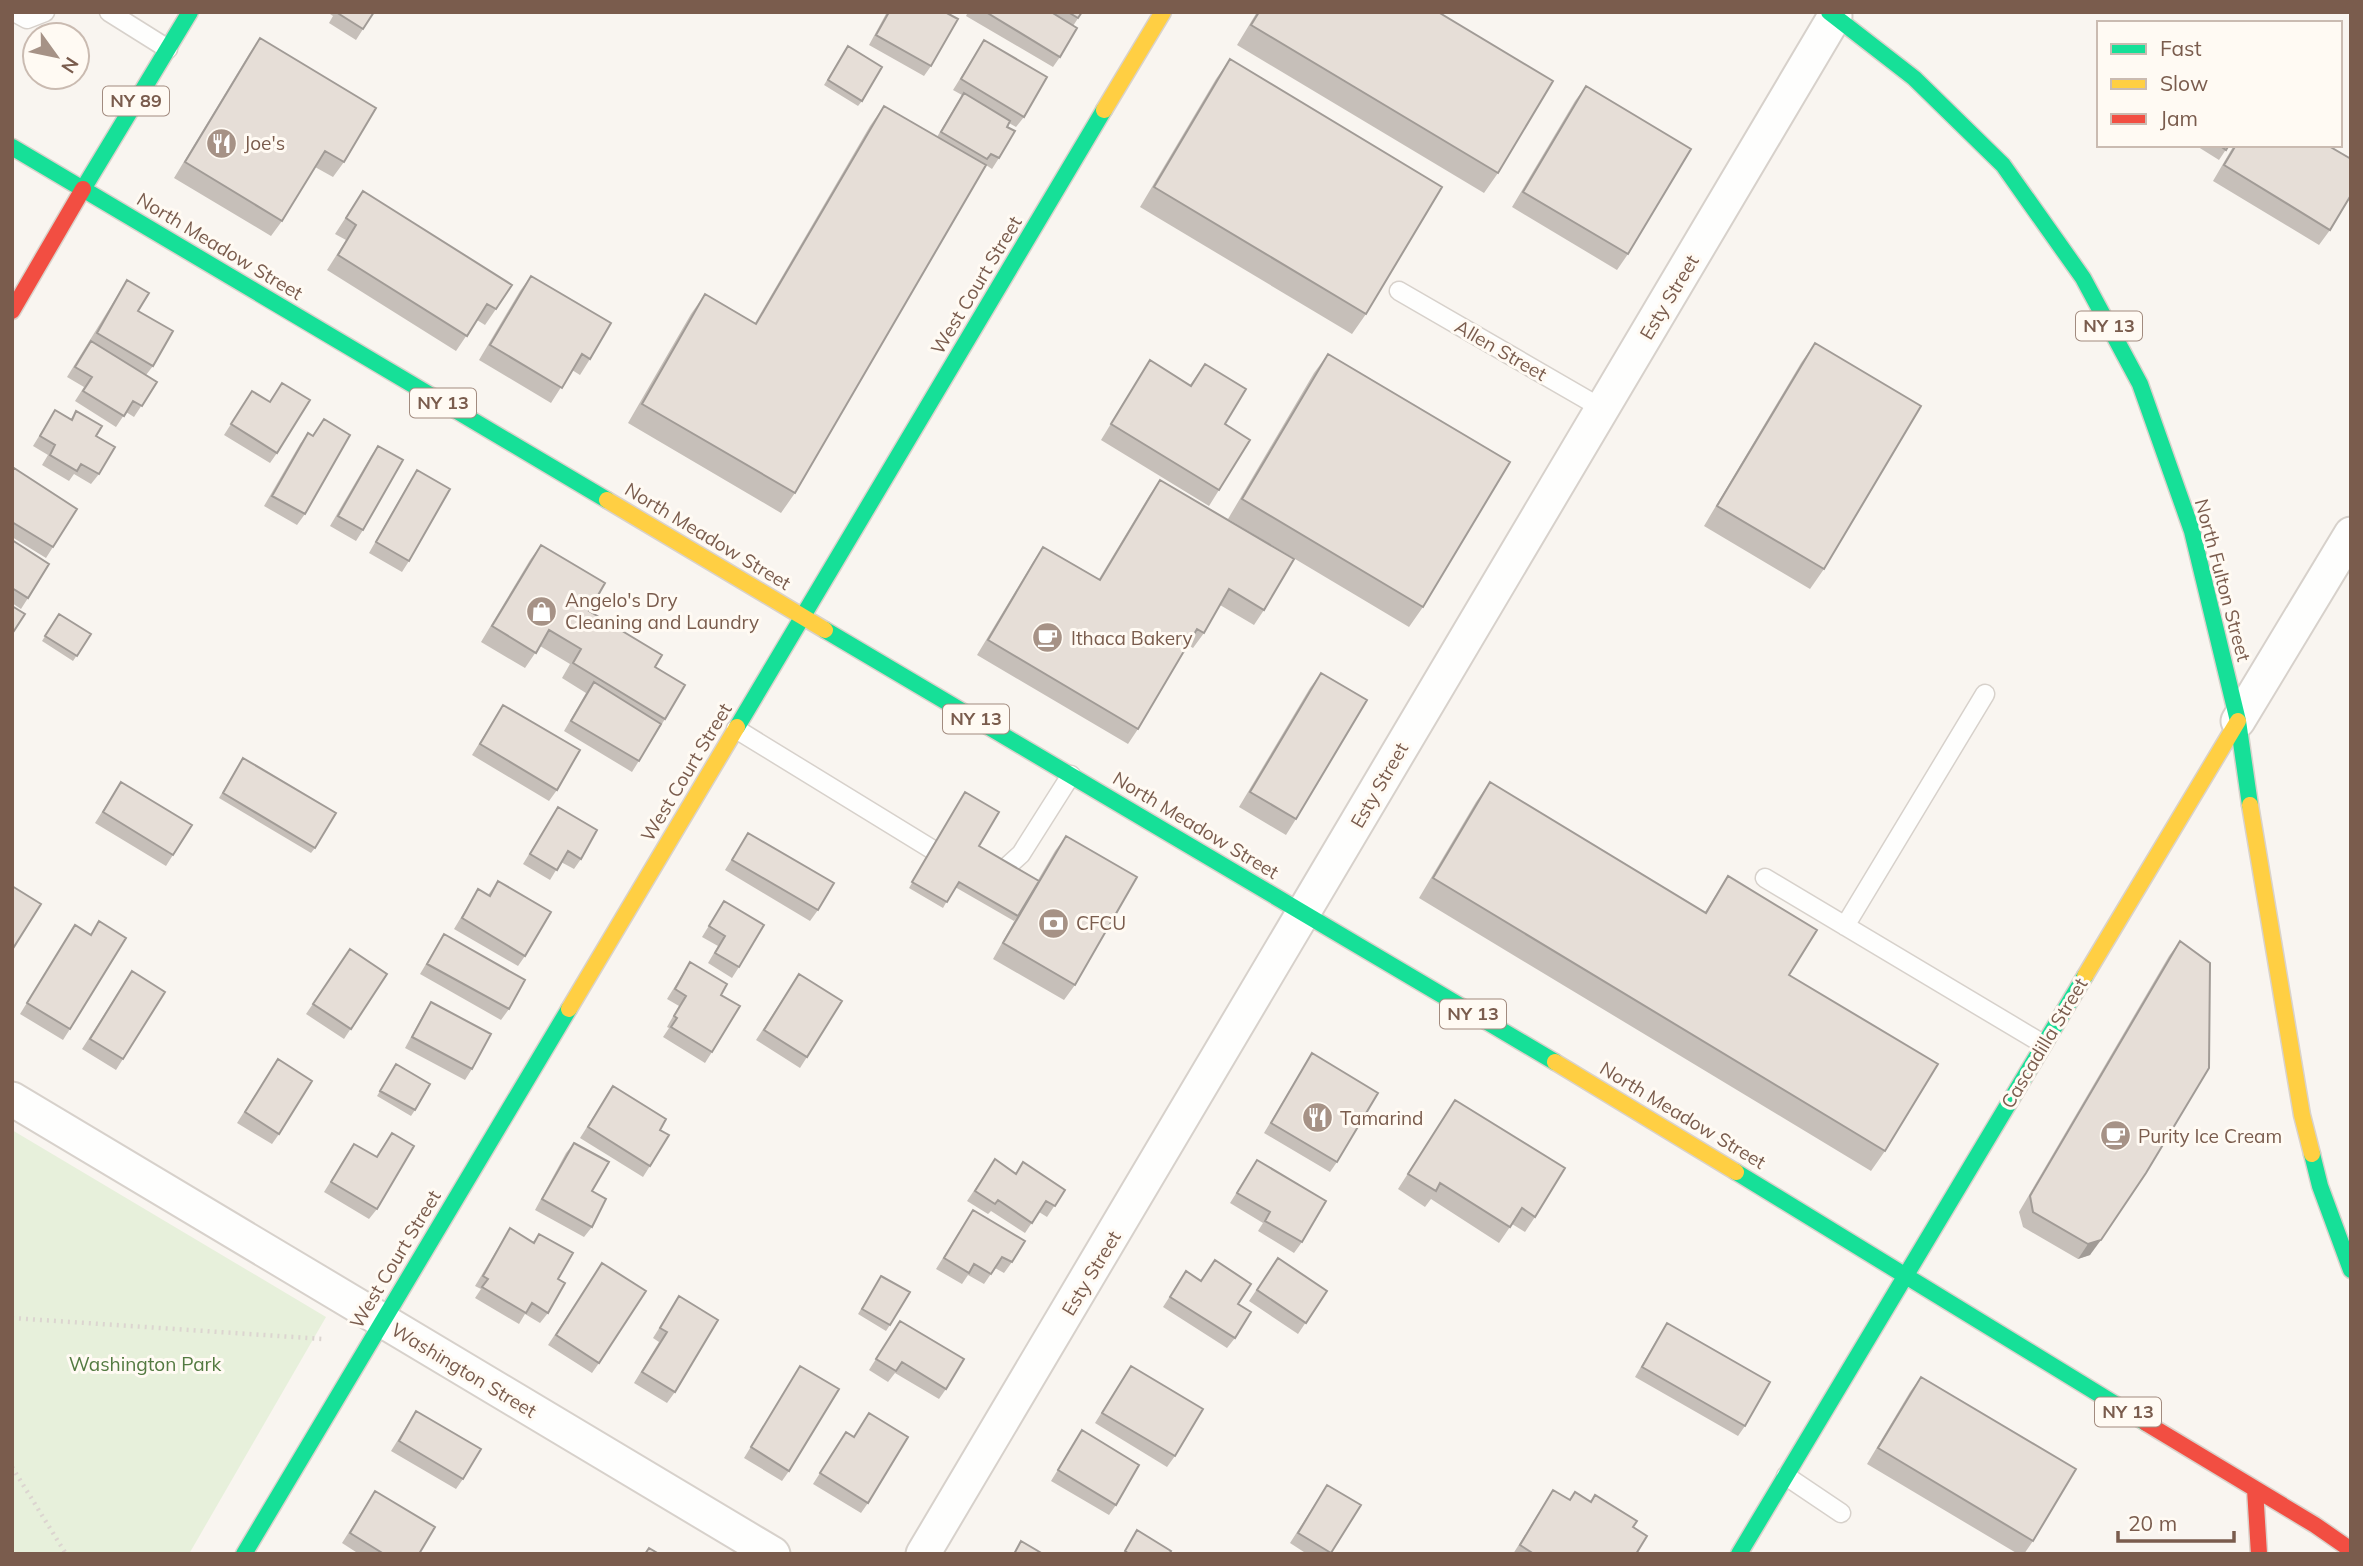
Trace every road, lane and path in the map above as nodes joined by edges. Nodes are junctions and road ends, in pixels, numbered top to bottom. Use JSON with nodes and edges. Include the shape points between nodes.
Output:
{"nodes":[{"id":1,"x":45,"y":12,"type":"edge"},
{"id":2,"x":109,"y":12,"type":"edge"},
{"id":3,"x":190,"y":12,"type":"edge"},
{"id":4,"x":1163,"y":12,"type":"edge"},
{"id":5,"x":1832,"y":14,"type":"edge"},
{"id":6,"x":21,"y":18,"type":"edge"},
{"id":7,"x":168,"y":49,"type":"junction"},
{"id":8,"x":12,"y":147,"type":"edge"},
{"id":9,"x":83,"y":189,"type":"junction"},
{"id":10,"x":1399,"y":292,"type":"edge"},
{"id":11,"x":12,"y":311,"type":"edge"},
{"id":12,"x":1603,"y":409,"type":"junction"},
{"id":13,"x":2351,"y":534,"type":"edge"},
{"id":14,"x":803,"y":617,"type":"junction"},
{"id":15,"x":1985,"y":694,"type":"dead end"},
{"id":16,"x":2238,"y":721,"type":"junction"},
{"id":17,"x":736,"y":729,"type":"junction"},
{"id":18,"x":1071,"y":775,"type":"junction"},
{"id":19,"x":1765,"y":878,"type":"dead end"},
{"id":20,"x":1304,"y":914,"type":"junction"},
{"id":21,"x":1845,"y":926,"type":"junction"},
{"id":22,"x":2043,"y":1044,"type":"junction"},
{"id":23,"x":12,"y":1099,"type":"edge"},
{"id":24,"x":2351,"y":1269,"type":"edge"},
{"id":25,"x":1905,"y":1276,"type":"junction"},
{"id":26,"x":12,"y":1318,"type":"edge"},
{"id":27,"x":383,"y":1321,"type":"junction"},
{"id":28,"x":323,"y":1339,"type":"dead end"},
{"id":29,"x":12,"y":1468,"type":"edge"},
{"id":30,"x":1786,"y":1476,"type":"junction"},
{"id":31,"x":2255,"y":1489,"type":"junction"},
{"id":32,"x":1841,"y":1513,"type":"dead end"},
{"id":33,"x":2351,"y":1550,"type":"edge"},
{"id":34,"x":66,"y":1554,"type":"edge"},
{"id":35,"x":244,"y":1554,"type":"edge"},
{"id":36,"x":773,"y":1554,"type":"edge"},
{"id":37,"x":923,"y":1554,"type":"edge"},
{"id":38,"x":1739,"y":1554,"type":"edge"},
{"id":39,"x":2259,"y":1554,"type":"edge"}],
"edges":[{"from":1,"to":6,"type":"lane"},
{"from":2,"to":7,"type":"lane"},
{"from":3,"to":7,"type":"main road","number":"NY 89"},
{"from":4,"to":14,"type":"main road","name":"West Court Street"},
{"from":5,"to":12,"type":"street","name":"Esty Street"},
{"from":5,"to":16,"type":"main road","name":"North Fulton Street","number":"NY 13","via":[[1914,78],[2003,165],[2083,278],[2140,384],[2192,531]]},
{"from":7,"to":9,"type":"main road","number":"NY 89"},
{"from":8,"to":9,"type":"main road","name":"North Meadow Street","number":"NY 13"},
{"from":9,"to":11,"type":"main road"},
{"from":9,"to":14,"type":"main road","name":"North Meadow Street","number":"NY 13"},
{"from":10,"to":12,"type":"lane","name":"Allen Street"},
{"from":12,"to":20,"type":"street","name":"Esty Street"},
{"from":13,"to":16,"type":"street","name":"Cascadilla Street"},
{"from":14,"to":17,"type":"main road","name":"West Court Street"},
{"from":14,"to":18,"type":"main road","name":"North Meadow Street","number":"NY 13"},
{"from":15,"to":21,"type":"lane"},
{"from":16,"to":22,"type":"main road","name":"Cascadilla Street"},
{"from":16,"to":24,"type":"main road","name":"North Fulton Street","number":"NY 13","via":[[2302,1115],[2320,1186]]},
{"from":17,"to":18,"type":"lane","via":[[969,872],[998,876],[1021,855]]},
{"from":17,"to":27,"type":"main road","name":"West Court Street"},
{"from":18,"to":20,"type":"main road","name":"North Meadow Street","number":"NY 13"},
{"from":19,"to":21,"type":"lane"},
{"from":20,"to":25,"type":"main road","name":"North Meadow Street","number":"NY 13"},
{"from":20,"to":37,"type":"street","name":"Esty Street"},
{"from":21,"to":22,"type":"lane"},
{"from":22,"to":25,"type":"main road","name":"Cascadilla Street"},
{"from":23,"to":27,"type":"street","name":"Washington Street"},
{"from":25,"to":30,"type":"main road","name":"Cascadilla Street"},
{"from":25,"to":31,"type":"main road","name":"North Meadow Street","number":"NY 13"},
{"from":26,"to":28,"type":"path"},
{"from":27,"to":35,"type":"main road","name":"West Court Street"},
{"from":27,"to":36,"type":"street","name":"Washington Street"},
{"from":29,"to":34,"type":"path"},
{"from":30,"to":32,"type":"lane"},
{"from":30,"to":38,"type":"main road","name":"Cascadilla Street"},
{"from":31,"to":33,"type":"main road","name":"North Meadow Street","number":"NY 13"},
{"from":31,"to":39,"type":"main road"}]}
